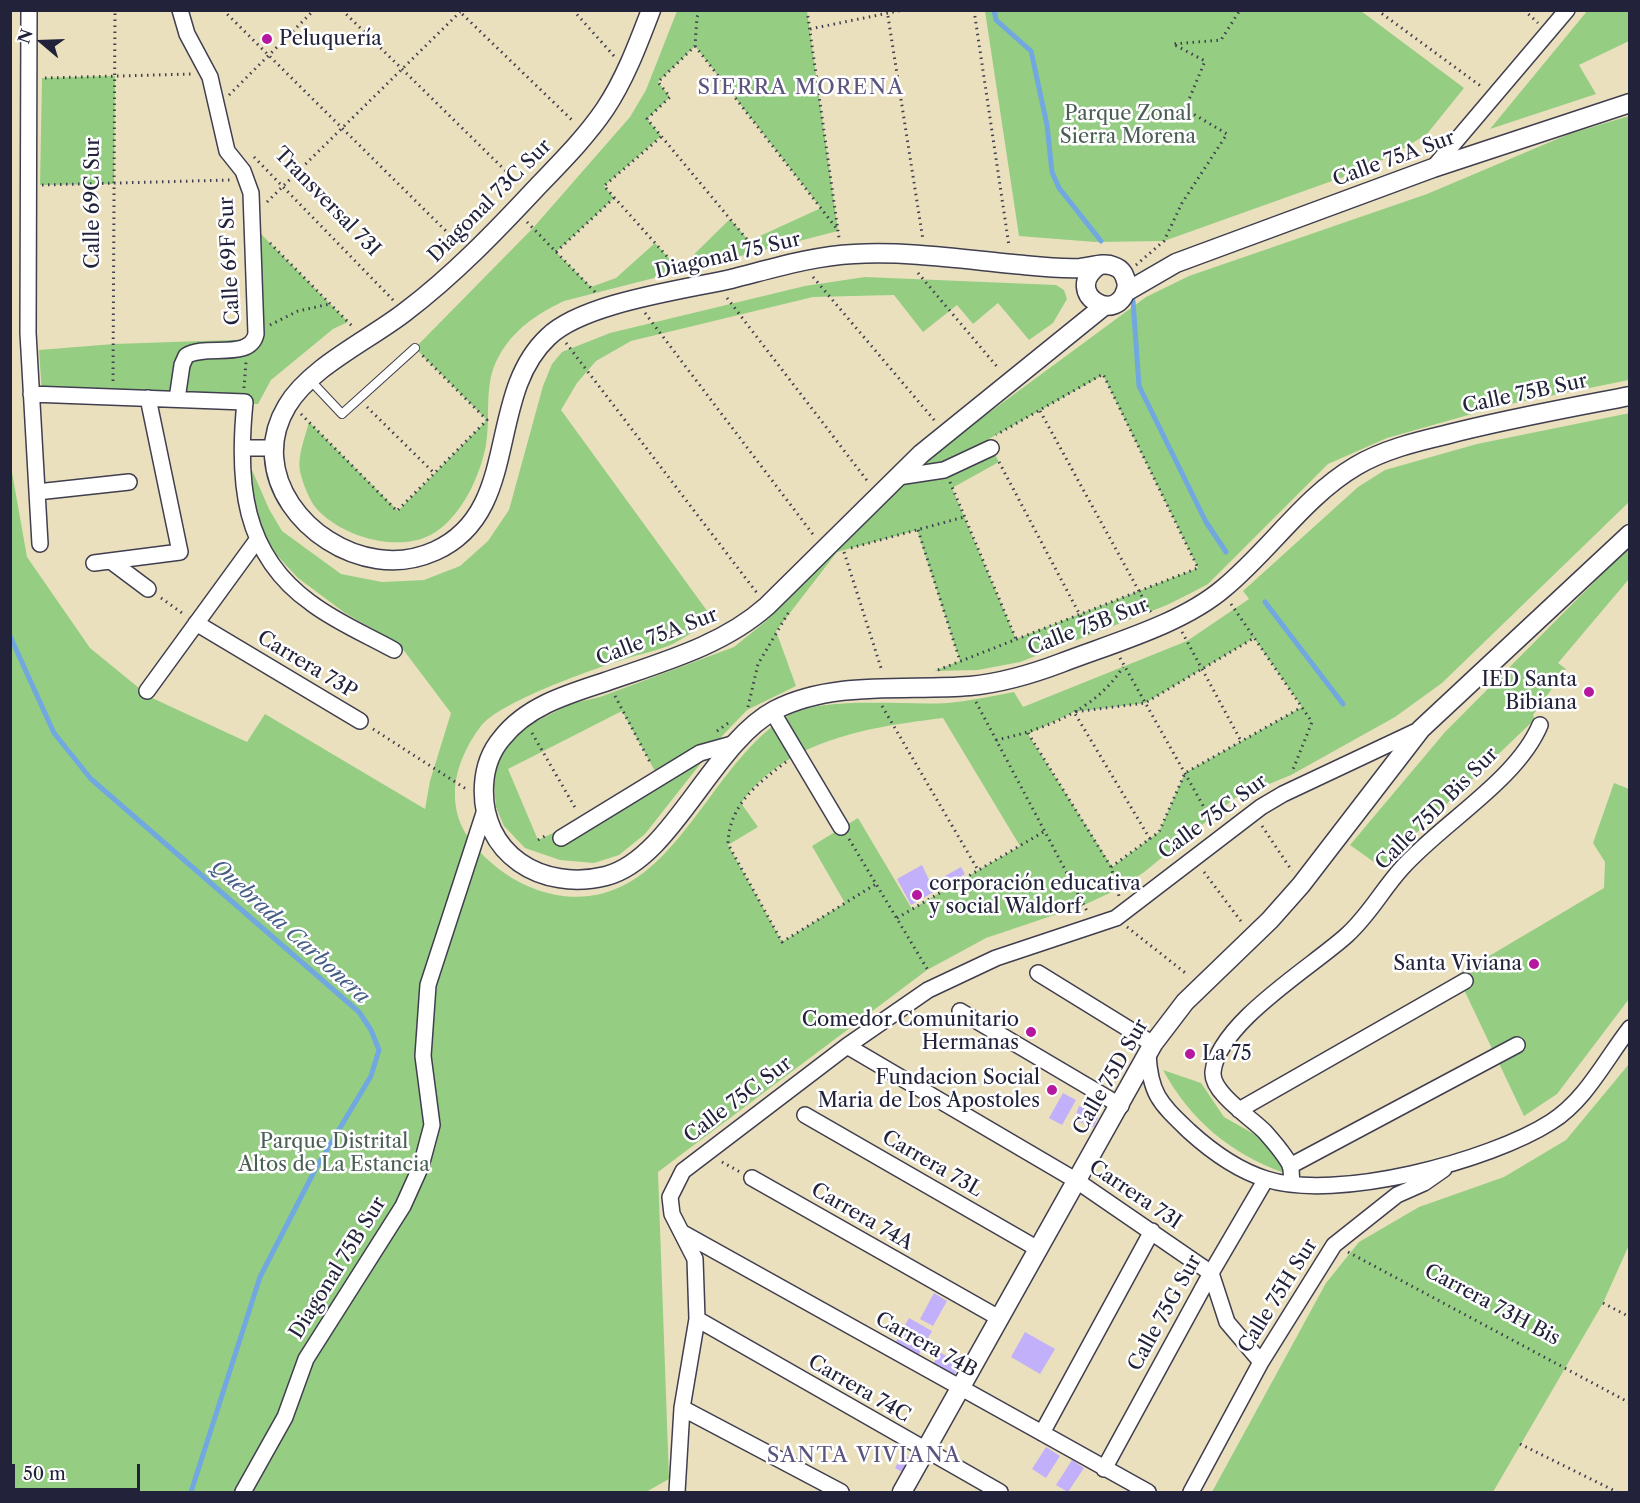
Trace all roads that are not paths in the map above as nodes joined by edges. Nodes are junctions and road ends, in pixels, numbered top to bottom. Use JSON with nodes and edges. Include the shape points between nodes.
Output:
{"nodes":[{"id":1,"x":29,"y":10,"type":"edge"},
{"id":2,"x":180,"y":10,"type":"edge"},
{"id":3,"x":651,"y":10,"type":"edge"},
{"id":4,"x":1567,"y":10,"type":"edge"},
{"id":5,"x":1629,"y":103,"type":"edge"},
{"id":6,"x":1433,"y":168,"type":"junction"},
{"id":7,"x":1176,"y":263,"type":"junction"},
{"id":8,"x":1098,"y":266,"type":"junction"},
{"id":9,"x":1050,"y":267,"type":"junction"},
{"id":10,"x":1125,"y":268,"type":"junction"},
{"id":11,"x":1087,"y":290,"type":"junction"},
{"id":12,"x":1126,"y":292,"type":"junction"},
{"id":13,"x":1104,"y":306,"type":"junction"},
{"id":14,"x":1065,"y":338,"type":"junction"},
{"id":15,"x":415,"y":348,"type":"road end"},
{"id":16,"x":310,"y":380,"type":"junction"},
{"id":17,"x":31,"y":394,"type":"junction"},
{"id":18,"x":1629,"y":396,"type":"edge"},
{"id":19,"x":148,"y":398,"type":"junction"},
{"id":20,"x":177,"y":399,"type":"junction"},
{"id":21,"x":989,"y":444,"type":"road end"},
{"id":22,"x":243,"y":448,"type":"junction"},
{"id":23,"x":274,"y":448,"type":"junction"},
{"id":24,"x":898,"y":477,"type":"junction"},
{"id":25,"x":129,"y":482,"type":"dead end"},
{"id":26,"x":37,"y":492,"type":"junction"},
{"id":27,"x":1629,"y":534,"type":"edge"},
{"id":28,"x":257,"y":540,"type":"junction"},
{"id":29,"x":40,"y":544,"type":"dead end"},
{"id":30,"x":112,"y":562,"type":"junction"},
{"id":31,"x":94,"y":563,"type":"dead end"},
{"id":32,"x":148,"y":589,"type":"road end"},
{"id":33,"x":196,"y":623,"type":"junction"},
{"id":34,"x":394,"y":650,"type":"dead end"},
{"id":35,"x":147,"y":691,"type":"dead end"},
{"id":36,"x":772,"y":711,"type":"junction"},
{"id":37,"x":360,"y":721,"type":"road end"},
{"id":38,"x":1540,"y":725,"type":"dead end"},
{"id":39,"x":1421,"y":729,"type":"junction"},
{"id":40,"x":742,"y":736,"type":"junction"},
{"id":41,"x":484,"y":806,"type":"junction"},
{"id":42,"x":842,"y":827,"type":"road end"},
{"id":43,"x":561,"y":838,"type":"dead end"},
{"id":44,"x":1038,"y":973,"type":"dead end"},
{"id":45,"x":1465,"y":981,"type":"dead end"},
{"id":46,"x":960,"y":1011,"type":"dead end"},
{"id":47,"x":1629,"y":1028,"type":"edge"},
{"id":48,"x":1517,"y":1045,"type":"dead end"},
{"id":49,"x":847,"y":1046,"type":"junction"},
{"id":50,"x":1151,"y":1049,"type":"junction"},
{"id":51,"x":1121,"y":1106,"type":"junction"},
{"id":52,"x":1239,"y":1110,"type":"junction"},
{"id":53,"x":805,"y":1115,"type":"dead end"},
{"id":54,"x":1290,"y":1166,"type":"junction"},
{"id":55,"x":1449,"y":1166,"type":"junction"},
{"id":56,"x":752,"y":1178,"type":"road end"},
{"id":57,"x":1266,"y":1179,"type":"junction"},
{"id":58,"x":1077,"y":1181,"type":"junction"},
{"id":59,"x":1292,"y":1183,"type":"junction"},
{"id":60,"x":1152,"y":1231,"type":"junction"},
{"id":61,"x":683,"y":1233,"type":"junction"},
{"id":62,"x":1038,"y":1249,"type":"junction"},
{"id":63,"x":1211,"y":1273,"type":"junction"},
{"id":64,"x":999,"y":1318,"type":"junction"},
{"id":65,"x":698,"y":1319,"type":"junction"},
{"id":66,"x":1261,"y":1362,"type":"junction"},
{"id":67,"x":959,"y":1388,"type":"junction"},
{"id":68,"x":682,"y":1408,"type":"junction"},
{"id":69,"x":1042,"y":1433,"type":"junction"},
{"id":70,"x":926,"y":1452,"type":"junction"},
{"id":71,"x":1104,"y":1469,"type":"junction"},
{"id":72,"x":243,"y":1492,"type":"edge"},
{"id":73,"x":677,"y":1492,"type":"edge"},
{"id":74,"x":841,"y":1492,"type":"edge"},
{"id":75,"x":903,"y":1492,"type":"edge"},
{"id":76,"x":1000,"y":1492,"type":"edge"},
{"id":77,"x":1148,"y":1492,"type":"edge"},
{"id":78,"x":1191,"y":1492,"type":"edge"}],
"edges":[{"from":1,"to":17,"type":"street"},
{"from":2,"to":20,"type":"street","name":"Calle 69F Sur","via":[[187,34],[208,73],[228,151],[247,179],[256,319],[255,339],[242,348],[202,349],[186,356]]},
{"from":3,"to":16,"type":"street","name":"Diagonal 73C Sur","via":[[627,70],[586,134],[470,255],[405,312]]},
{"from":4,"to":6,"type":"street"},
{"from":5,"to":6,"type":"street","name":"Calle 75A Sur"},
{"from":6,"to":7,"type":"street","name":"Calle 75A Sur"},
{"from":7,"to":10,"type":"street","name":"Calle 75A Sur"},
{"from":7,"to":12,"type":"street","name":"Calle 75A Sur"},
{"from":8,"to":9,"type":"street","name":"Diagonal 75 Sur"},
{"from":8,"to":10,"type":"street"},
{"from":8,"to":11,"type":"street","via":[[1088,276]]},
{"from":9,"to":11,"type":"street","name":"Diagonal 75 Sur"},
{"from":9,"to":23,"type":"street","name":"Diagonal 75 Sur","via":[[902,255],[842,255],[588,313],[556,330],[538,347],[511,409],[483,507],[459,538],[434,552],[396,560],[377,559],[352,553],[320,536],[293,510],[281,488]]},
{"from":10,"to":12,"type":"street"},
{"from":11,"to":13,"type":"street"},
{"from":11,"to":14,"type":"street","name":"Calle 75A Sur"},
{"from":12,"to":13,"type":"street","via":[[1118,303]]},
{"from":13,"to":14,"type":"street","name":"Calle 75A Sur"},
{"from":14,"to":24,"type":"street","name":"Calle 75A Sur"},
{"from":15,"to":16,"type":"lane","via":[[342,414]]},
{"from":16,"to":23,"type":"street","via":[[290,402],[278,424]]},
{"from":17,"to":19,"type":"street"},
{"from":17,"to":26,"type":"street"},
{"from":18,"to":36,"type":"street","name":"Calle 75B Sur","via":[[1478,426],[1393,449],[1361,462],[1318,495],[1222,590],[1166,621],[1105,646],[1030,673],[967,686],[823,695]]},
{"from":19,"to":20,"type":"street"},
{"from":19,"to":30,"type":"street","via":[[180,552]]},
{"from":20,"to":22,"type":"street","via":[[246,402]]},
{"from":21,"to":24,"type":"street","via":[[944,470]]},
{"from":22,"to":23,"type":"street"},
{"from":22,"to":28,"type":"street","via":[[247,500]]},
{"from":24,"to":41,"type":"street","name":"Calle 75A Sur","via":[[741,627],[720,639],[573,692],[523,717],[498,743],[484,772]]},
{"from":25,"to":26,"type":"street"},
{"from":26,"to":29,"type":"street"},
{"from":27,"to":39,"type":"street","name":"Calle 75C Sur"},
{"from":28,"to":33,"type":"street"},
{"from":28,"to":34,"type":"street","via":[[276,573],[294,591]]},
{"from":30,"to":31,"type":"street"},
{"from":30,"to":32,"type":"street"},
{"from":33,"to":35,"type":"street"},
{"from":33,"to":37,"type":"street","name":"Carrera 73P"},
{"from":36,"to":40,"type":"street","name":"Calle 75B Sur"},
{"from":36,"to":42,"type":"street"},
{"from":38,"to":52,"type":"street","name":"Calle 75D Bis Sur","via":[[1532,744],[1401,869],[1369,914],[1242,1020],[1225,1043],[1213,1073]]},
{"from":39,"to":49,"type":"street","name":"Calle 75C Sur","via":[[1253,812],[1121,914],[996,958],[937,986]]},
{"from":39,"to":50,"type":"street","name":"Calle 75D Sur","via":[[1301,885],[1201,986]]},
{"from":40,"to":41,"type":"street","name":"Calle 75B Sur","via":[[655,841],[636,861],[612,874],[571,879],[546,875],[510,856],[490,832]]},
{"from":40,"to":43,"type":"street","via":[[700,753]]},
{"from":41,"to":72,"type":"street","name":"Diagonal 75B Sur","via":[[428,985],[423,1056],[432,1125],[421,1166],[403,1206],[306,1359],[285,1417]]},
{"from":44,"to":50,"type":"street"},
{"from":45,"to":52,"type":"street"},
{"from":46,"to":51,"type":"street"},
{"from":47,"to":55,"type":"street","via":[[1574,1102],[1554,1121],[1500,1148]]},
{"from":48,"to":54,"type":"street"},
{"from":49,"to":58,"type":"street","name":"Carrera 73I"},
{"from":49,"to":61,"type":"street","name":"Calle 75C Sur","via":[[683,1171],[670,1197],[672,1214]]},
{"from":50,"to":51,"type":"street","name":"Calle 75D Sur"},
{"from":50,"to":57,"type":"street","via":[[1153,1090],[1167,1110],[1226,1161]]},
{"from":51,"to":58,"type":"street","name":"Calle 75D Sur"},
{"from":52,"to":54,"type":"street","via":[[1265,1132]]},
{"from":53,"to":62,"type":"street","name":"Carrera 73L"},
{"from":54,"to":59,"type":"street"},
{"from":55,"to":59,"type":"street","via":[[1330,1187]]},
{"from":55,"to":66,"type":"street","name":"Calle 75H Sur","via":[[1396,1195],[1334,1245]]},
{"from":56,"to":64,"type":"street","name":"Carrera 74A"},
{"from":57,"to":59,"type":"street"},
{"from":57,"to":63,"type":"street","name":"Calle 75G Sur"},
{"from":58,"to":60,"type":"street","name":"Carrera 73I"},
{"from":58,"to":62,"type":"street","name":"Calle 75D Sur"},
{"from":60,"to":63,"type":"street","name":"Carrera 73I"},
{"from":60,"to":69,"type":"street"},
{"from":61,"to":65,"type":"street","name":"Calle 75C Sur","via":[[695,1259]]},
{"from":61,"to":67,"type":"street","name":"Carrera 74B"},
{"from":62,"to":64,"type":"street","name":"Calle 75D Sur"},
{"from":63,"to":66,"type":"street","via":[[1227,1322]]},
{"from":63,"to":71,"type":"street","name":"Calle 75G Sur"},
{"from":64,"to":67,"type":"street","name":"Calle 75D Sur"},
{"from":65,"to":68,"type":"street","name":"Calle 75C Sur"},
{"from":65,"to":70,"type":"street","name":"Carrera 74C"},
{"from":66,"to":78,"type":"street","name":"Calle 75H Sur"},
{"from":67,"to":69,"type":"street","name":"Carrera 74B"},
{"from":67,"to":70,"type":"street","name":"Calle 75D Sur"},
{"from":68,"to":73,"type":"street","name":"Calle 75C Sur"},
{"from":68,"to":74,"type":"street"},
{"from":69,"to":71,"type":"street","name":"Carrera 74B"},
{"from":70,"to":75,"type":"street","name":"Calle 75D Sur"},
{"from":70,"to":76,"type":"street","name":"Carrera 74C"},
{"from":71,"to":77,"type":"street","name":"Carrera 74B"}]}
